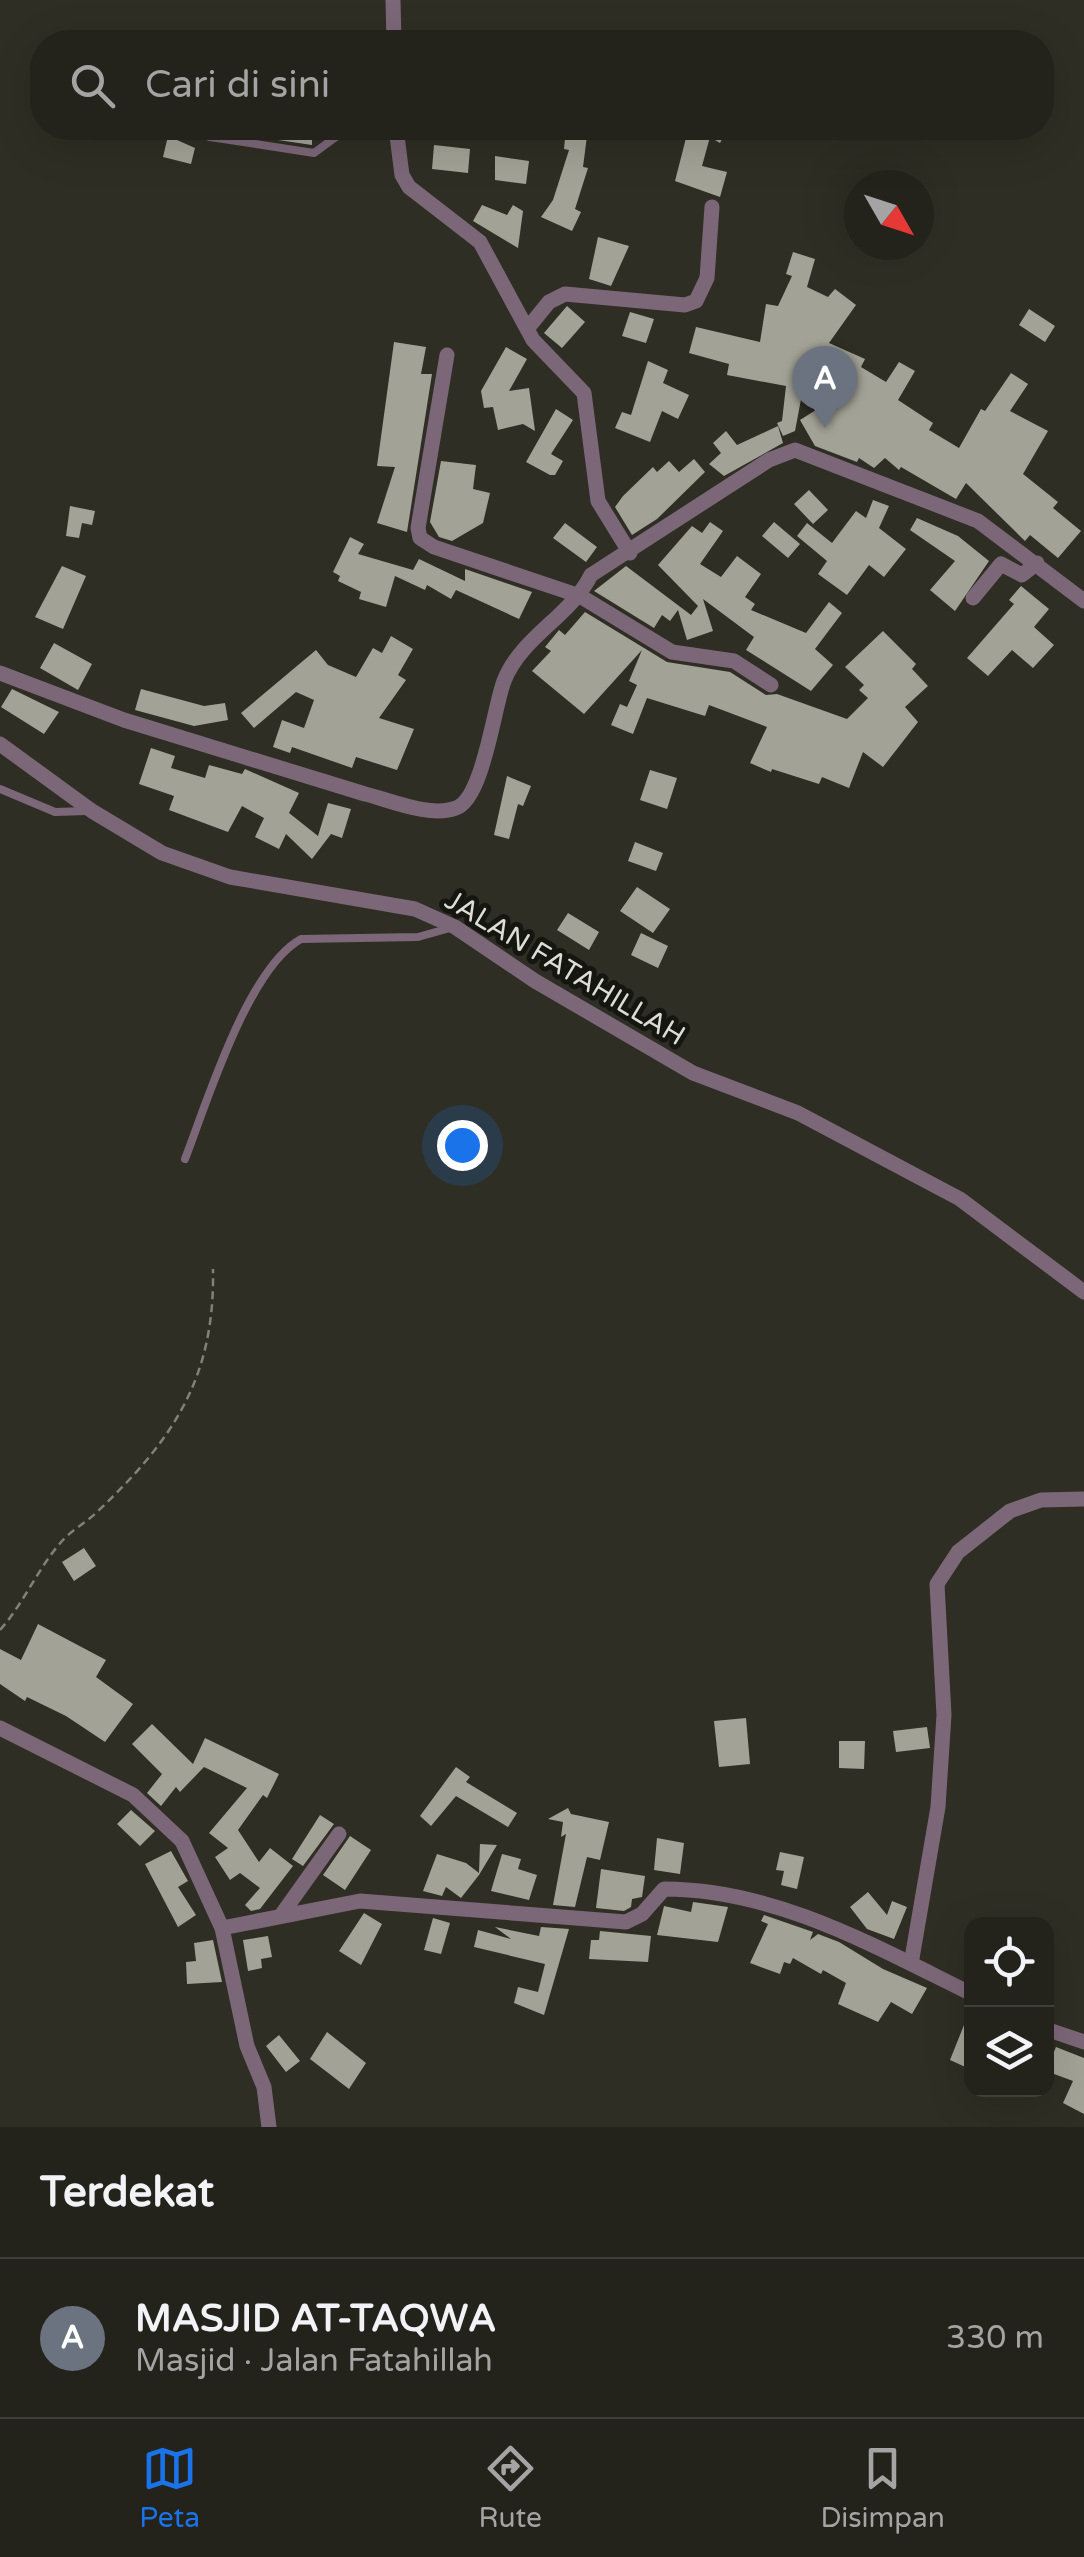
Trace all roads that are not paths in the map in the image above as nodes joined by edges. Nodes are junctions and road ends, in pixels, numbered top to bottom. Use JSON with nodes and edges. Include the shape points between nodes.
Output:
{"nodes":[{"id":1,"x":393,"y":0,"type":"edge"},
{"id":2,"x":394,"y":30,"type":"edge"},
{"id":3,"x":230,"y":140,"type":"edge"},
{"id":4,"x":332,"y":140,"type":"edge"},
{"id":5,"x":398,"y":140,"type":"edge"},
{"id":6,"x":712,"y":207,"type":"dead end"},
{"id":7,"x":526,"y":328,"type":"junction"},
{"id":8,"x":447,"y":354,"type":"dead end"},
{"id":9,"x":630,"y":553,"type":"junction"},
{"id":10,"x":1036,"y":562,"type":"junction"},
{"id":11,"x":580,"y":596,"type":"junction"},
{"id":12,"x":972,"y":598,"type":"dead end"},
{"id":13,"x":1084,"y":601,"type":"edge"},
{"id":14,"x":0,"y":673,"type":"edge"},
{"id":15,"x":771,"y":685,"type":"dead end"},
{"id":16,"x":0,"y":744,"type":"edge"},
{"id":17,"x":0,"y":789,"type":"edge"},
{"id":18,"x":92,"y":811,"type":"junction"},
{"id":19,"x":454,"y":927,"type":"junction"},
{"id":20,"x":186,"y":1159,"type":"dead end"},
{"id":21,"x":1084,"y":1292,"type":"edge"},
{"id":22,"x":1084,"y":1499,"type":"edge"},
{"id":23,"x":0,"y":1728,"type":"edge"},
{"id":24,"x":339,"y":1834,"type":"dead end"},
{"id":25,"x":282,"y":1914,"type":"junction"},
{"id":26,"x":222,"y":1928,"type":"junction"},
{"id":27,"x":911,"y":1964,"type":"junction"},
{"id":28,"x":964,"y":1990,"type":"edge"},
{"id":29,"x":1054,"y":2032,"type":"edge"},
{"id":30,"x":1084,"y":2042,"type":"edge"},
{"id":31,"x":269,"y":2127,"type":"edge"}],
"edges":[{"from":1,"to":2,"type":"street"},
{"from":3,"to":4,"type":"lane","via":[[314,153]]},
{"from":5,"to":7,"type":"street","via":[[410,187],[480,242]]},
{"from":6,"to":7,"type":"street","via":[[707,278],[696,301],[565,294]]},
{"from":7,"to":9,"type":"street","via":[[584,393],[598,501]]},
{"from":8,"to":11,"type":"street","via":[[420,538]]},
{"from":9,"to":10,"type":"street","via":[[794,450],[862,480],[949,506]]},
{"from":9,"to":11,"type":"street","via":[[591,574]]},
{"from":10,"to":12,"type":"street","via":[[1022,576],[1002,564]]},
{"from":10,"to":13,"type":"street"},
{"from":11,"to":14,"type":"street","via":[[506,676],[480,769],[461,806],[426,808],[365,794],[124,720]]},
{"from":11,"to":15,"type":"street","via":[[672,652],[734,661]]},
{"from":16,"to":18,"type":"street","name":"JALAN FATAHILLAH"},
{"from":17,"to":18,"type":"lane","via":[[55,812]]},
{"from":18,"to":19,"type":"street","name":"JALAN FATAHILLAH","via":[[162,853],[230,877],[416,909]]},
{"from":19,"to":20,"type":"lane","via":[[418,937],[301,940],[288,947],[226,1053]]},
{"from":19,"to":21,"type":"street","name":"JALAN FATAHILLAH","via":[[692,1073],[798,1113],[960,1198]]},
{"from":22,"to":27,"type":"street","via":[[1041,1500],[1010,1511],[958,1552],[937,1584],[944,1715],[938,1807]]},
{"from":23,"to":26,"type":"street","via":[[91,1770],[162,1818],[194,1860]]},
{"from":24,"to":25,"type":"street"},
{"from":25,"to":26,"type":"street"},
{"from":25,"to":27,"type":"street","via":[[375,1901],[626,1922],[664,1889],[682,1889],[789,1910]]},
{"from":26,"to":31,"type":"street"},
{"from":27,"to":28,"type":"street"},
{"from":29,"to":30,"type":"street"}]}
